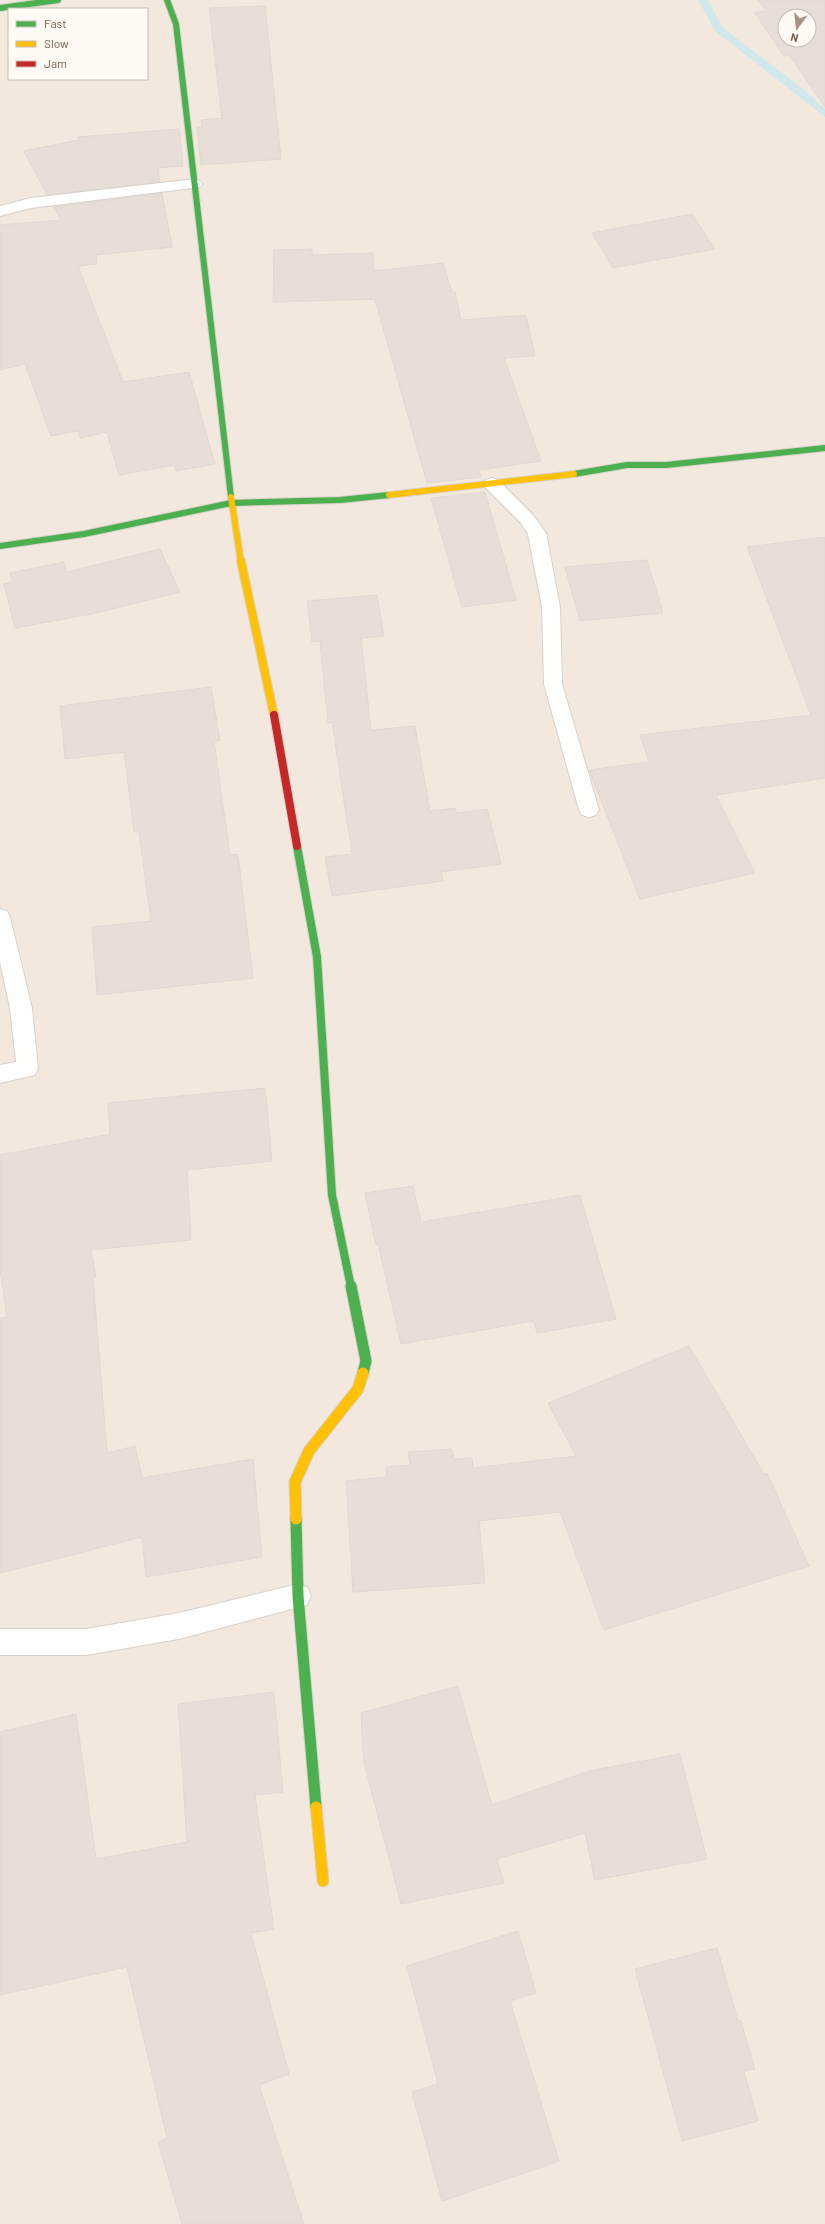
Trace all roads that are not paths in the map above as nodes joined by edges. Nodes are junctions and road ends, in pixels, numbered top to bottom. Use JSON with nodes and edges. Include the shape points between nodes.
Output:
{"nodes":[{"id":1,"x":58,"y":0,"type":"edge"},
{"id":2,"x":167,"y":0,"type":"edge"},
{"id":3,"x":0,"y":8,"type":"edge"},
{"id":4,"x":195,"y":184,"type":"junction"},
{"id":5,"x":0,"y":211,"type":"edge"},
{"id":6,"x":825,"y":448,"type":"edge"},
{"id":7,"x":492,"y":484,"type":"junction"},
{"id":8,"x":232,"y":503,"type":"junction"},
{"id":9,"x":0,"y":546,"type":"edge"},
{"id":10,"x":589,"y":810,"type":"dead end"},
{"id":11,"x":0,"y":917,"type":"edge"},
{"id":12,"x":0,"y":1074,"type":"edge"},
{"id":13,"x":298,"y":1596,"type":"junction"},
{"id":14,"x":0,"y":1642,"type":"edge"},
{"id":15,"x":323,"y":1881,"type":"dead end"}],
"edges":[{"from":1,"to":3,"type":"street"},
{"from":2,"to":4,"type":"street","via":[[176,24]]},
{"from":4,"to":5,"type":"street","via":[[31,203]]},
{"from":4,"to":8,"type":"street"},
{"from":6,"to":7,"type":"street","via":[[666,465],[627,465],[566,476]]},
{"from":7,"to":8,"type":"street","via":[[340,500]]},
{"from":7,"to":10,"type":"street","via":[[527,518],[536,533],[551,607],[553,684]]},
{"from":8,"to":9,"type":"street","via":[[84,534]]},
{"from":8,"to":13,"type":"street","via":[[236,542],[267,674],[317,957],[332,1195],[366,1361],[358,1389],[309,1451],[296,1482]]},
{"from":11,"to":12,"type":"street","via":[[21,1008],[27,1069]]},
{"from":13,"to":14,"type":"street","via":[[179,1626],[94,1640]]},
{"from":13,"to":15,"type":"street"}]}
